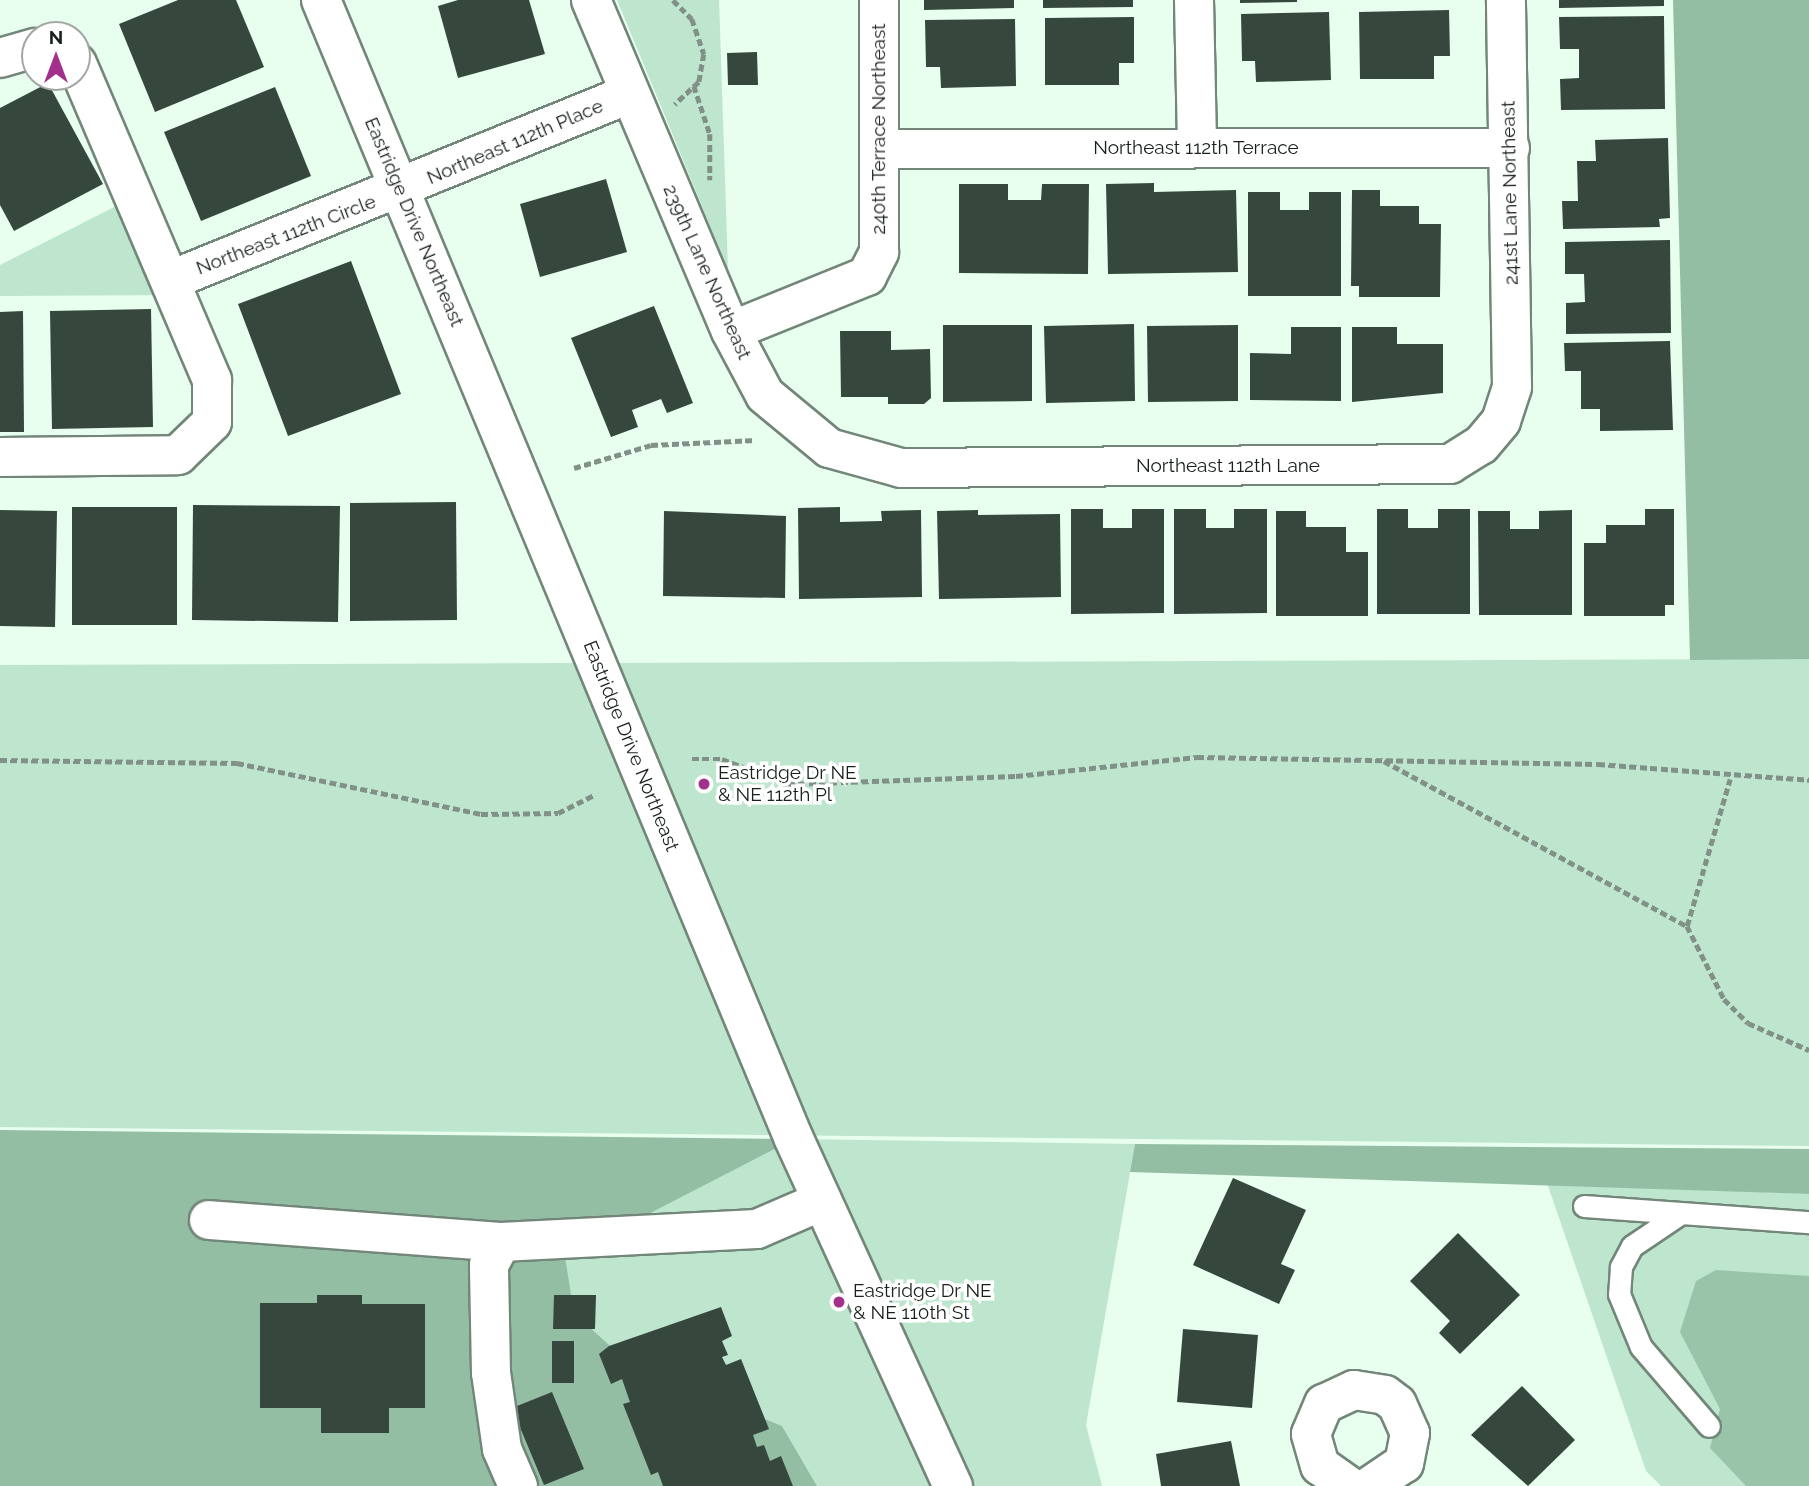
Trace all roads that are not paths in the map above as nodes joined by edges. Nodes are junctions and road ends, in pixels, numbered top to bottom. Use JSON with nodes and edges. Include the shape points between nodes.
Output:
{"nodes":[{"id":1,"x":321,"y":0,"type":"edge"},
{"id":2,"x":591,"y":0,"type":"edge"},
{"id":3,"x":878,"y":0,"type":"edge"},
{"id":4,"x":1194,"y":0,"type":"edge"},
{"id":5,"x":1506,"y":0,"type":"edge"},
{"id":6,"x":21,"y":52,"type":"edge"},
{"id":7,"x":0,"y":58,"type":"edge"},
{"id":8,"x":89,"y":91,"type":"edge"},
{"id":9,"x":629,"y":94,"type":"junction"},
{"id":10,"x":1197,"y":148,"type":"junction"},
{"id":11,"x":1510,"y":148,"type":"junction"},
{"id":12,"x":882,"y":149,"type":"junction"},
{"id":13,"x":401,"y":190,"type":"junction"},
{"id":14,"x":171,"y":280,"type":"junction"},
{"id":15,"x":731,"y":331,"type":"junction"},
{"id":16,"x":1512,"y":387,"type":"joint"},
{"id":17,"x":0,"y":457,"type":"edge"},
{"id":18,"x":901,"y":468,"type":"joint"},
{"id":19,"x":822,"y":1201,"type":"junction"},
{"id":20,"x":1584,"y":1206,"type":"dead end"},
{"id":21,"x":1681,"y":1213,"type":"junction"},
{"id":22,"x":209,"y":1220,"type":"dead end"},
{"id":23,"x":1809,"y":1222,"type":"edge"},
{"id":24,"x":501,"y":1242,"type":"junction"},
{"id":25,"x":1709,"y":1426,"type":"dead end"},
{"id":26,"x":1386,"y":1483,"type":"edge"},
{"id":27,"x":518,"y":1486,"type":"edge"},
{"id":28,"x":953,"y":1486,"type":"edge"},
{"id":29,"x":1349,"y":1486,"type":"edge"}],
"edges":[{"from":1,"to":13,"type":"street","name":"Eastridge Drive Northeast"},
{"from":2,"to":9,"type":"street","name":"239th Lane Northeast"},
{"from":3,"to":12,"type":"street","name":"240th Terrace Northeast"},
{"from":4,"to":10,"type":"street"},
{"from":5,"to":11,"type":"street","name":"241st Lane Northeast"},
{"from":6,"to":7,"type":"street"},
{"from":8,"to":14,"type":"street","name":"Northeast 112th Circle"},
{"from":9,"to":13,"type":"street","name":"Northeast 112th Place"},
{"from":9,"to":15,"type":"street","name":"239th Lane Northeast"},
{"from":10,"to":11,"type":"street","name":"Northeast 112th Terrace"},
{"from":10,"to":12,"type":"street","name":"Northeast 112th Terrace"},
{"from":11,"to":16,"type":"street","name":"241st Lane Northeast"},
{"from":12,"to":15,"type":"street","name":"240th Terrace Northeast","via":[[879,252],[867,276]]},
{"from":13,"to":14,"type":"street","name":"Northeast 112th Circle"},
{"from":13,"to":19,"type":"street","name":"Eastridge Drive Northeast"},
{"from":14,"to":17,"type":"street","name":"Northeast 112th Circle","via":[[215,393],[212,422],[193,447],[160,457]]},
{"from":15,"to":18,"type":"street","name":"239th Lane Northeast","via":[[782,414],[829,449]]},
{"from":16,"to":18,"type":"street","name":"Northeast 112th Lane","via":[[1501,421],[1481,445],[1450,464]]},
{"from":19,"to":24,"type":"street","via":[[757,1230]]},
{"from":19,"to":28,"type":"street","name":"Eastridge Drive Northeast"},
{"from":20,"to":21,"type":"lane"},
{"from":21,"to":23,"type":"lane"},
{"from":21,"to":25,"type":"lane","via":[[1632,1246],[1621,1267],[1619,1294],[1641,1347]]},
{"from":22,"to":24,"type":"street"},
{"from":24,"to":27,"type":"street","via":[[489,1265],[491,1373],[502,1449]]},
{"from":26,"to":29,"type":"street","via":[[1409,1449],[1406,1418],[1385,1395],[1354,1390],[1324,1404],[1311,1434],[1320,1466]]}]}
